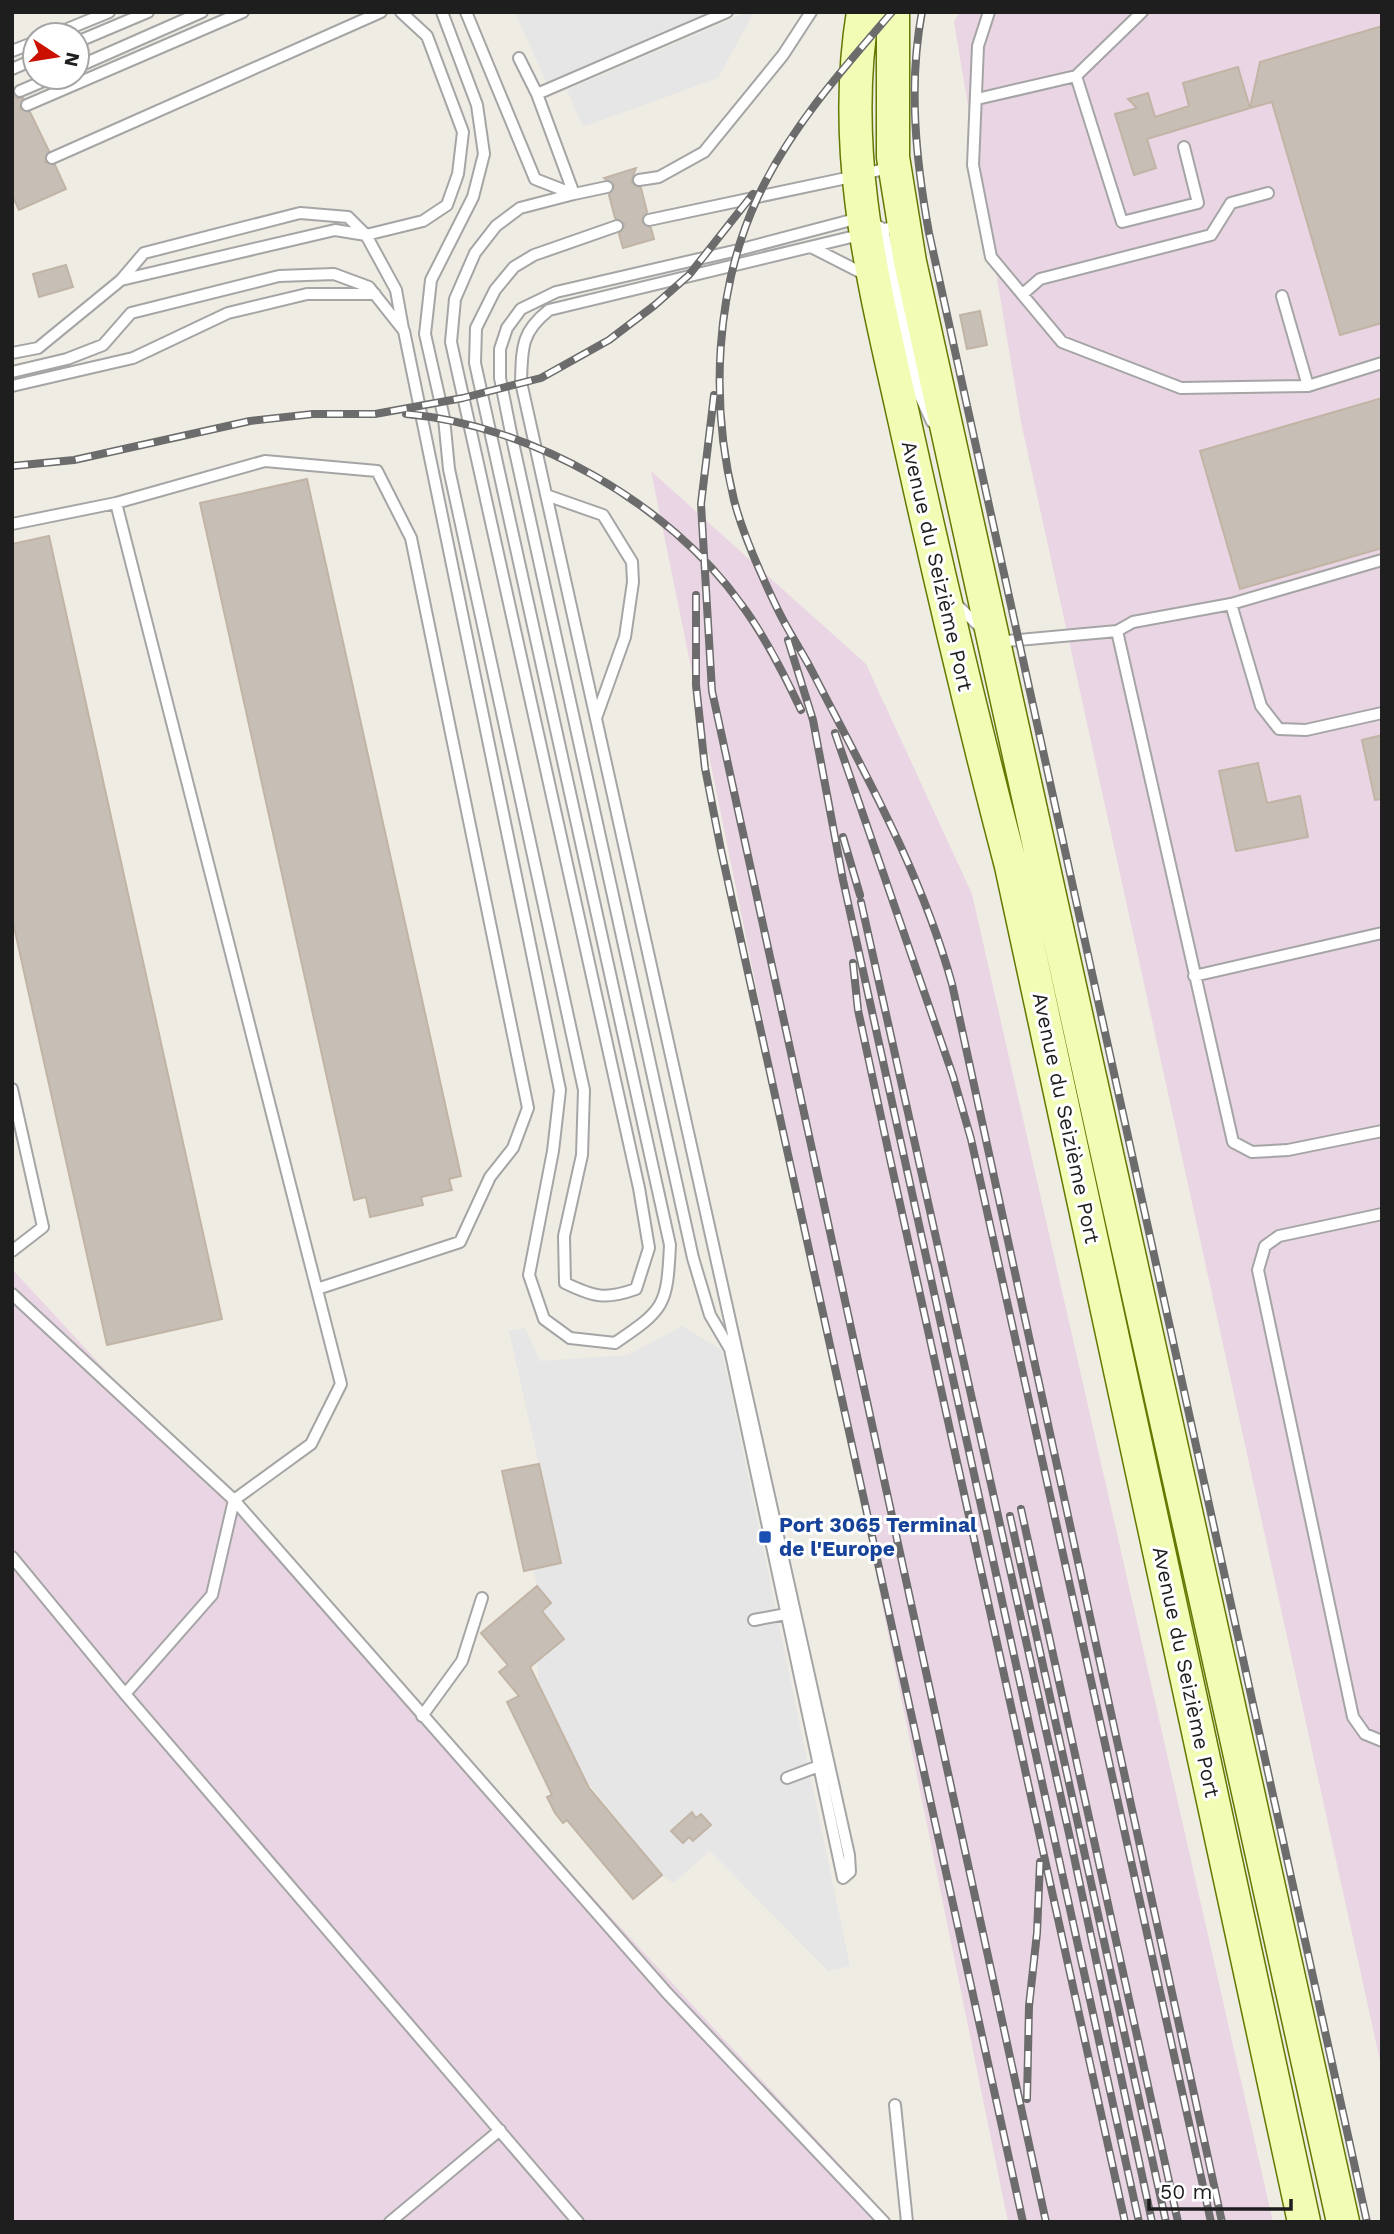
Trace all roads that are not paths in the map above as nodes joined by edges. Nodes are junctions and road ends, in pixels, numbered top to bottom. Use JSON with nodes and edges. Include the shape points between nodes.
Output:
{"nodes":[{"id":1,"x":109,"y":12,"type":"edge"},
{"id":2,"x":148,"y":12,"type":"edge"},
{"id":3,"x":202,"y":12,"type":"edge"},
{"id":4,"x":243,"y":12,"type":"edge"},
{"id":5,"x":381,"y":12,"type":"edge"},
{"id":6,"x":401,"y":12,"type":"edge"},
{"id":7,"x":442,"y":12,"type":"edge"},
{"id":8,"x":466,"y":12,"type":"edge"},
{"id":9,"x":727,"y":12,"type":"edge"},
{"id":10,"x":811,"y":12,"type":"edge"},
{"id":11,"x":863,"y":12,"type":"edge"},
{"id":12,"x":893,"y":12,"type":"edge"},
{"id":13,"x":989,"y":12,"type":"edge"},
{"id":14,"x":1142,"y":12,"type":"edge"},
{"id":15,"x":87,"y":21,"type":"edge"},
{"id":16,"x":91,"y":36,"type":"edge"},
{"id":17,"x":519,"y":58,"type":"dead end"},
{"id":18,"x":91,"y":61,"type":"edge"},
{"id":19,"x":1076,"y":76,"type":"junction"},
{"id":20,"x":537,"y":94,"type":"junction"},
{"id":21,"x":977,"y":99,"type":"junction"},
{"id":22,"x":27,"y":105,"type":"dead end"},
{"id":23,"x":1184,"y":147,"type":"dead end"},
{"id":24,"x":893,"y":156,"type":"junction"},
{"id":25,"x":52,"y":158,"type":"dead end"},
{"id":26,"x":856,"y":176,"type":"junction"},
{"id":27,"x":639,"y":180,"type":"dead end"},
{"id":28,"x":607,"y":187,"type":"dead end"},
{"id":29,"x":1268,"y":193,"type":"dead end"},
{"id":30,"x":574,"y":194,"type":"junction"},
{"id":31,"x":649,"y":220,"type":"dead end"},
{"id":32,"x":617,"y":226,"type":"dead end"},
{"id":33,"x":879,"y":226,"type":"junction"},
{"id":34,"x":366,"y":235,"type":"junction"},
{"id":35,"x":813,"y":248,"type":"junction"},
{"id":36,"x":121,"y":279,"type":"junction"},
{"id":37,"x":873,"y":279,"type":"junction"},
{"id":38,"x":1024,"y":293,"type":"junction"},
{"id":39,"x":375,"y":295,"type":"junction"},
{"id":40,"x":1282,"y":296,"type":"dead end"},
{"id":41,"x":404,"y":331,"type":"junction"},
{"id":42,"x":12,"y":353,"type":"edge"},
{"id":43,"x":1382,"y":363,"type":"edge"},
{"id":44,"x":12,"y":372,"type":"edge"},
{"id":45,"x":12,"y":386,"type":"edge"},
{"id":46,"x":1308,"y":386,"type":"junction"},
{"id":47,"x":547,"y":495,"type":"junction"},
{"id":48,"x":116,"y":503,"type":"junction"},
{"id":49,"x":12,"y":524,"type":"edge"},
{"id":50,"x":1382,"y":560,"type":"edge"},
{"id":51,"x":942,"y":591,"type":"junction"},
{"id":52,"x":1231,"y":604,"type":"junction"},
{"id":53,"x":1117,"y":631,"type":"junction"},
{"id":54,"x":996,"y":642,"type":"junction"},
{"id":55,"x":1382,"y":713,"type":"edge"},
{"id":56,"x":595,"y":719,"type":"junction"},
{"id":57,"x":1382,"y":933,"type":"edge"},
{"id":58,"x":1194,"y":976,"type":"junction"},
{"id":59,"x":12,"y":1089,"type":"edge"},
{"id":60,"x":1382,"y":1131,"type":"edge"},
{"id":61,"x":1382,"y":1214,"type":"edge"},
{"id":62,"x":12,"y":1251,"type":"edge"},
{"id":63,"x":317,"y":1289,"type":"junction"},
{"id":64,"x":12,"y":1294,"type":"edge"},
{"id":65,"x":732,"y":1350,"type":"junction"},
{"id":66,"x":234,"y":1500,"type":"junction"},
{"id":67,"x":12,"y":1557,"type":"edge"},
{"id":68,"x":482,"y":1598,"type":"dead end"},
{"id":69,"x":786,"y":1614,"type":"junction"},
{"id":70,"x":754,"y":1620,"type":"dead end"},
{"id":71,"x":125,"y":1694,"type":"junction"},
{"id":72,"x":422,"y":1716,"type":"junction"},
{"id":73,"x":1382,"y":1741,"type":"edge"},
{"id":74,"x":819,"y":1766,"type":"junction"},
{"id":75,"x":787,"y":1778,"type":"dead end"},
{"id":76,"x":895,"y":2105,"type":"dead end"},
{"id":77,"x":500,"y":2130,"type":"junction"},
{"id":78,"x":390,"y":2222,"type":"edge"},
{"id":79,"x":578,"y":2222,"type":"edge"},
{"id":80,"x":884,"y":2222,"type":"edge"},
{"id":81,"x":907,"y":2222,"type":"edge"},
{"id":82,"x":1304,"y":2222,"type":"edge"},
{"id":83,"x":1343,"y":2222,"type":"edge"}],
"edges":[{"from":1,"to":15,"type":"lane"},
{"from":2,"to":16,"type":"lane"},
{"from":3,"to":18,"type":"lane"},
{"from":4,"to":22,"type":"lane"},
{"from":5,"to":25,"type":"lane"},
{"from":6,"to":34,"type":"lane","via":[[427,36],[463,132],[458,174],[447,205],[423,221]]},
{"from":7,"to":30,"type":"lane","via":[[477,105],[484,153],[473,197],[431,280],[425,334],[444,418],[449,469],[583,1090],[582,1154],[564,1236],[565,1283],[589,1295],[613,1297],[636,1289],[649,1248],[641,1200],[451,342],[455,299],[475,253],[496,226],[520,208]]},
{"from":8,"to":30,"type":"lane","via":[[535,178]]},
{"from":9,"to":20,"type":"lane"},
{"from":10,"to":27,"type":"lane","via":[[783,55],[704,152],[659,177]]},
{"from":11,"to":26,"type":"main road","name":"Avenue du Seizième Port","via":[[854,116]]},
{"from":12,"to":24,"type":"main road","name":"Avenue du Seizième Port"},
{"from":13,"to":21,"type":"lane","via":[[978,46]]},
{"from":14,"to":19,"type":"lane"},
{"from":17,"to":20,"type":"lane"},
{"from":19,"to":21,"type":"lane"},
{"from":19,"to":23,"type":"lane","via":[[1122,222],[1198,203]]},
{"from":20,"to":30,"type":"lane"},
{"from":21,"to":38,"type":"lane","via":[[973,166],[991,257]]},
{"from":24,"to":26,"type":"lane","via":[[880,170]]},
{"from":24,"to":33,"type":"main road","name":"Avenue du Seizième Port"},
{"from":26,"to":31,"type":"lane"},
{"from":26,"to":33,"type":"main road","name":"Avenue du Seizième Port"},
{"from":28,"to":30,"type":"lane"},
{"from":29,"to":38,"type":"lane","via":[[1231,203],[1211,235],[1040,279]]},
{"from":32,"to":41,"type":"lane","via":[[534,254],[514,267],[495,290],[476,328],[475,362],[670,1245],[668,1291],[655,1316],[615,1343],[570,1338],[544,1319],[529,1275],[560,1090]]},
{"from":33,"to":35,"type":"lane"},
{"from":33,"to":37,"type":"main road","name":"Avenue du Seizième Port"},
{"from":33,"to":54,"type":"main road","name":"Avenue du Seizième Port","via":[[955,455]]},
{"from":33,"to":65,"type":"lane","via":[[738,250],[556,292],[521,309],[507,328],[500,349],[500,378],[512,438],[693,1258],[710,1315]]},
{"from":34,"to":36,"type":"lane","via":[[335,230]]},
{"from":34,"to":36,"type":"lane","via":[[348,217],[300,213],[144,253]]},
{"from":34,"to":41,"type":"lane","via":[[396,290]]},
{"from":35,"to":37,"type":"lane"},
{"from":35,"to":47,"type":"lane","via":[[549,310],[531,324],[522,348],[522,382]]},
{"from":36,"to":42,"type":"lane","via":[[38,348]]},
{"from":37,"to":51,"type":"main road","name":"Avenue du Seizième Port"},
{"from":38,"to":46,"type":"lane","via":[[1062,342],[1181,388]]},
{"from":39,"to":41,"type":"lane"},
{"from":39,"to":44,"type":"lane","via":[[369,287],[334,274],[279,276],[131,313],[103,345]]},
{"from":39,"to":45,"type":"lane","via":[[307,294],[241,310],[132,358]]},
{"from":40,"to":46,"type":"lane"},
{"from":43,"to":46,"type":"lane"},
{"from":47,"to":56,"type":"lane"},
{"from":47,"to":56,"type":"lane","via":[[603,515],[632,562],[625,636]]},
{"from":48,"to":49,"type":"lane"},
{"from":48,"to":63,"type":"lane"},
{"from":48,"to":63,"type":"lane","via":[[265,461],[377,471],[411,538],[528,1108],[513,1148],[490,1177],[460,1242]]},
{"from":50,"to":52,"type":"lane"},
{"from":51,"to":54,"type":"lane"},
{"from":51,"to":82,"type":"main road","name":"Avenue du Seizième Port","via":[[1011,866]]},
{"from":52,"to":53,"type":"lane","via":[[1133,622]]},
{"from":52,"to":55,"type":"lane","via":[[1261,706],[1279,729],[1306,730]]},
{"from":53,"to":54,"type":"lane"},
{"from":53,"to":58,"type":"lane"},
{"from":54,"to":83,"type":"main road","name":"Avenue du Seizième Port"},
{"from":56,"to":65,"type":"lane"},
{"from":57,"to":58,"type":"lane"},
{"from":58,"to":60,"type":"lane","via":[[1233,1142],[1252,1152],[1288,1150]]},
{"from":59,"to":62,"type":"lane","via":[[43,1227]]},
{"from":61,"to":73,"type":"lane","via":[[1279,1236],[1265,1246],[1258,1270],[1353,1717],[1365,1734]]},
{"from":63,"to":66,"type":"lane","via":[[341,1384],[311,1444]]},
{"from":64,"to":66,"type":"lane"},
{"from":65,"to":69,"type":"lane"},
{"from":65,"to":74,"type":"lane","via":[[849,1855],[850,1872],[843,1878]]},
{"from":66,"to":71,"type":"lane","via":[[212,1595]]},
{"from":66,"to":72,"type":"lane"},
{"from":67,"to":71,"type":"lane"},
{"from":68,"to":72,"type":"lane","via":[[462,1661]]},
{"from":69,"to":70,"type":"lane"},
{"from":69,"to":74,"type":"lane"},
{"from":71,"to":77,"type":"lane"},
{"from":72,"to":80,"type":"lane","via":[[667,1993]]},
{"from":74,"to":75,"type":"lane"},
{"from":76,"to":81,"type":"lane"},
{"from":77,"to":78,"type":"lane"},
{"from":77,"to":79,"type":"lane"}]}
